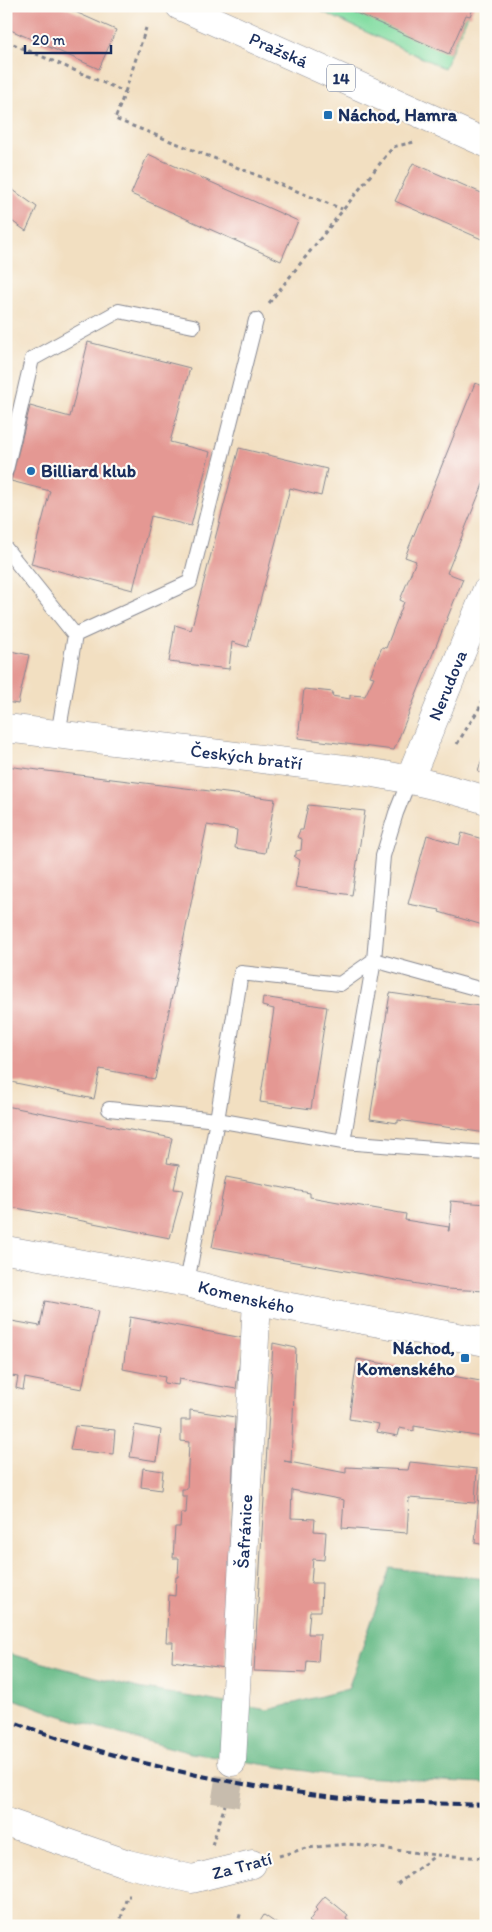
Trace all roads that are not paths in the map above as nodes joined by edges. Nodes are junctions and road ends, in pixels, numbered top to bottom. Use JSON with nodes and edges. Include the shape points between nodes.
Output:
{"nodes":[{"id":1,"x":180,"y":6,"type":"edge"},
{"id":2,"x":486,"y":142,"type":"edge"},
{"id":3,"x":256,"y":320,"type":"road end"},
{"id":4,"x":193,"y":326,"type":"dead end"},
{"id":5,"x":6,"y":470,"type":"edge"},
{"id":6,"x":6,"y":549,"type":"edge"},
{"id":7,"x":486,"y":592,"type":"edge"},
{"id":8,"x":74,"y":635,"type":"junction"},
{"id":9,"x":6,"y":728,"type":"edge"},
{"id":10,"x":58,"y":736,"type":"junction"},
{"id":11,"x":410,"y":778,"type":"junction"},
{"id":12,"x":486,"y":800,"type":"edge"},
{"id":13,"x":374,"y":960,"type":"junction"},
{"id":14,"x":486,"y":990,"type":"edge"},
{"id":15,"x":109,"y":1109,"type":"dead end"},
{"id":16,"x":217,"y":1120,"type":"junction"},
{"id":17,"x":343,"y":1142,"type":"junction"},
{"id":18,"x":486,"y":1153,"type":"edge"},
{"id":19,"x":6,"y":1250,"type":"edge"},
{"id":20,"x":187,"y":1283,"type":"junction"},
{"id":21,"x":257,"y":1301,"type":"junction"},
{"id":22,"x":486,"y":1342,"type":"edge"},
{"id":23,"x":232,"y":1762,"type":"tunnel mouth"},
{"id":24,"x":6,"y":1822,"type":"edge"},
{"id":25,"x":252,"y":1864,"type":"road end"}],
"edges":[{"from":1,"to":2,"type":"street","name":"Pražská","number":"14"},
{"from":3,"to":8,"type":"lane","via":[[190,582]]},
{"from":4,"to":5,"type":"lane","via":[[119,311],[32,359]]},
{"from":6,"to":8,"type":"lane"},
{"from":7,"to":11,"type":"street","name":"Nerudova"},
{"from":8,"to":10,"type":"lane"},
{"from":9,"to":10,"type":"street","name":"Českých bratří"},
{"from":10,"to":11,"type":"street","name":"Českých bratří"},
{"from":11,"to":12,"type":"street","name":"Českých bratří"},
{"from":11,"to":13,"type":"lane","via":[[383,856]]},
{"from":13,"to":14,"type":"lane"},
{"from":13,"to":16,"type":"lane","via":[[340,984],[241,973]]},
{"from":13,"to":17,"type":"lane"},
{"from":15,"to":16,"type":"lane"},
{"from":16,"to":17,"type":"lane"},
{"from":16,"to":20,"type":"lane"},
{"from":17,"to":18,"type":"lane"},
{"from":19,"to":20,"type":"street","name":"Komenského"},
{"from":20,"to":21,"type":"street","name":"Komenského"},
{"from":21,"to":22,"type":"street","name":"Komenského"},
{"from":21,"to":23,"type":"street","name":"Šafránice"},
{"from":24,"to":25,"type":"street","name":"Za Tratí","via":[[128,1864],[192,1880]]}]}
